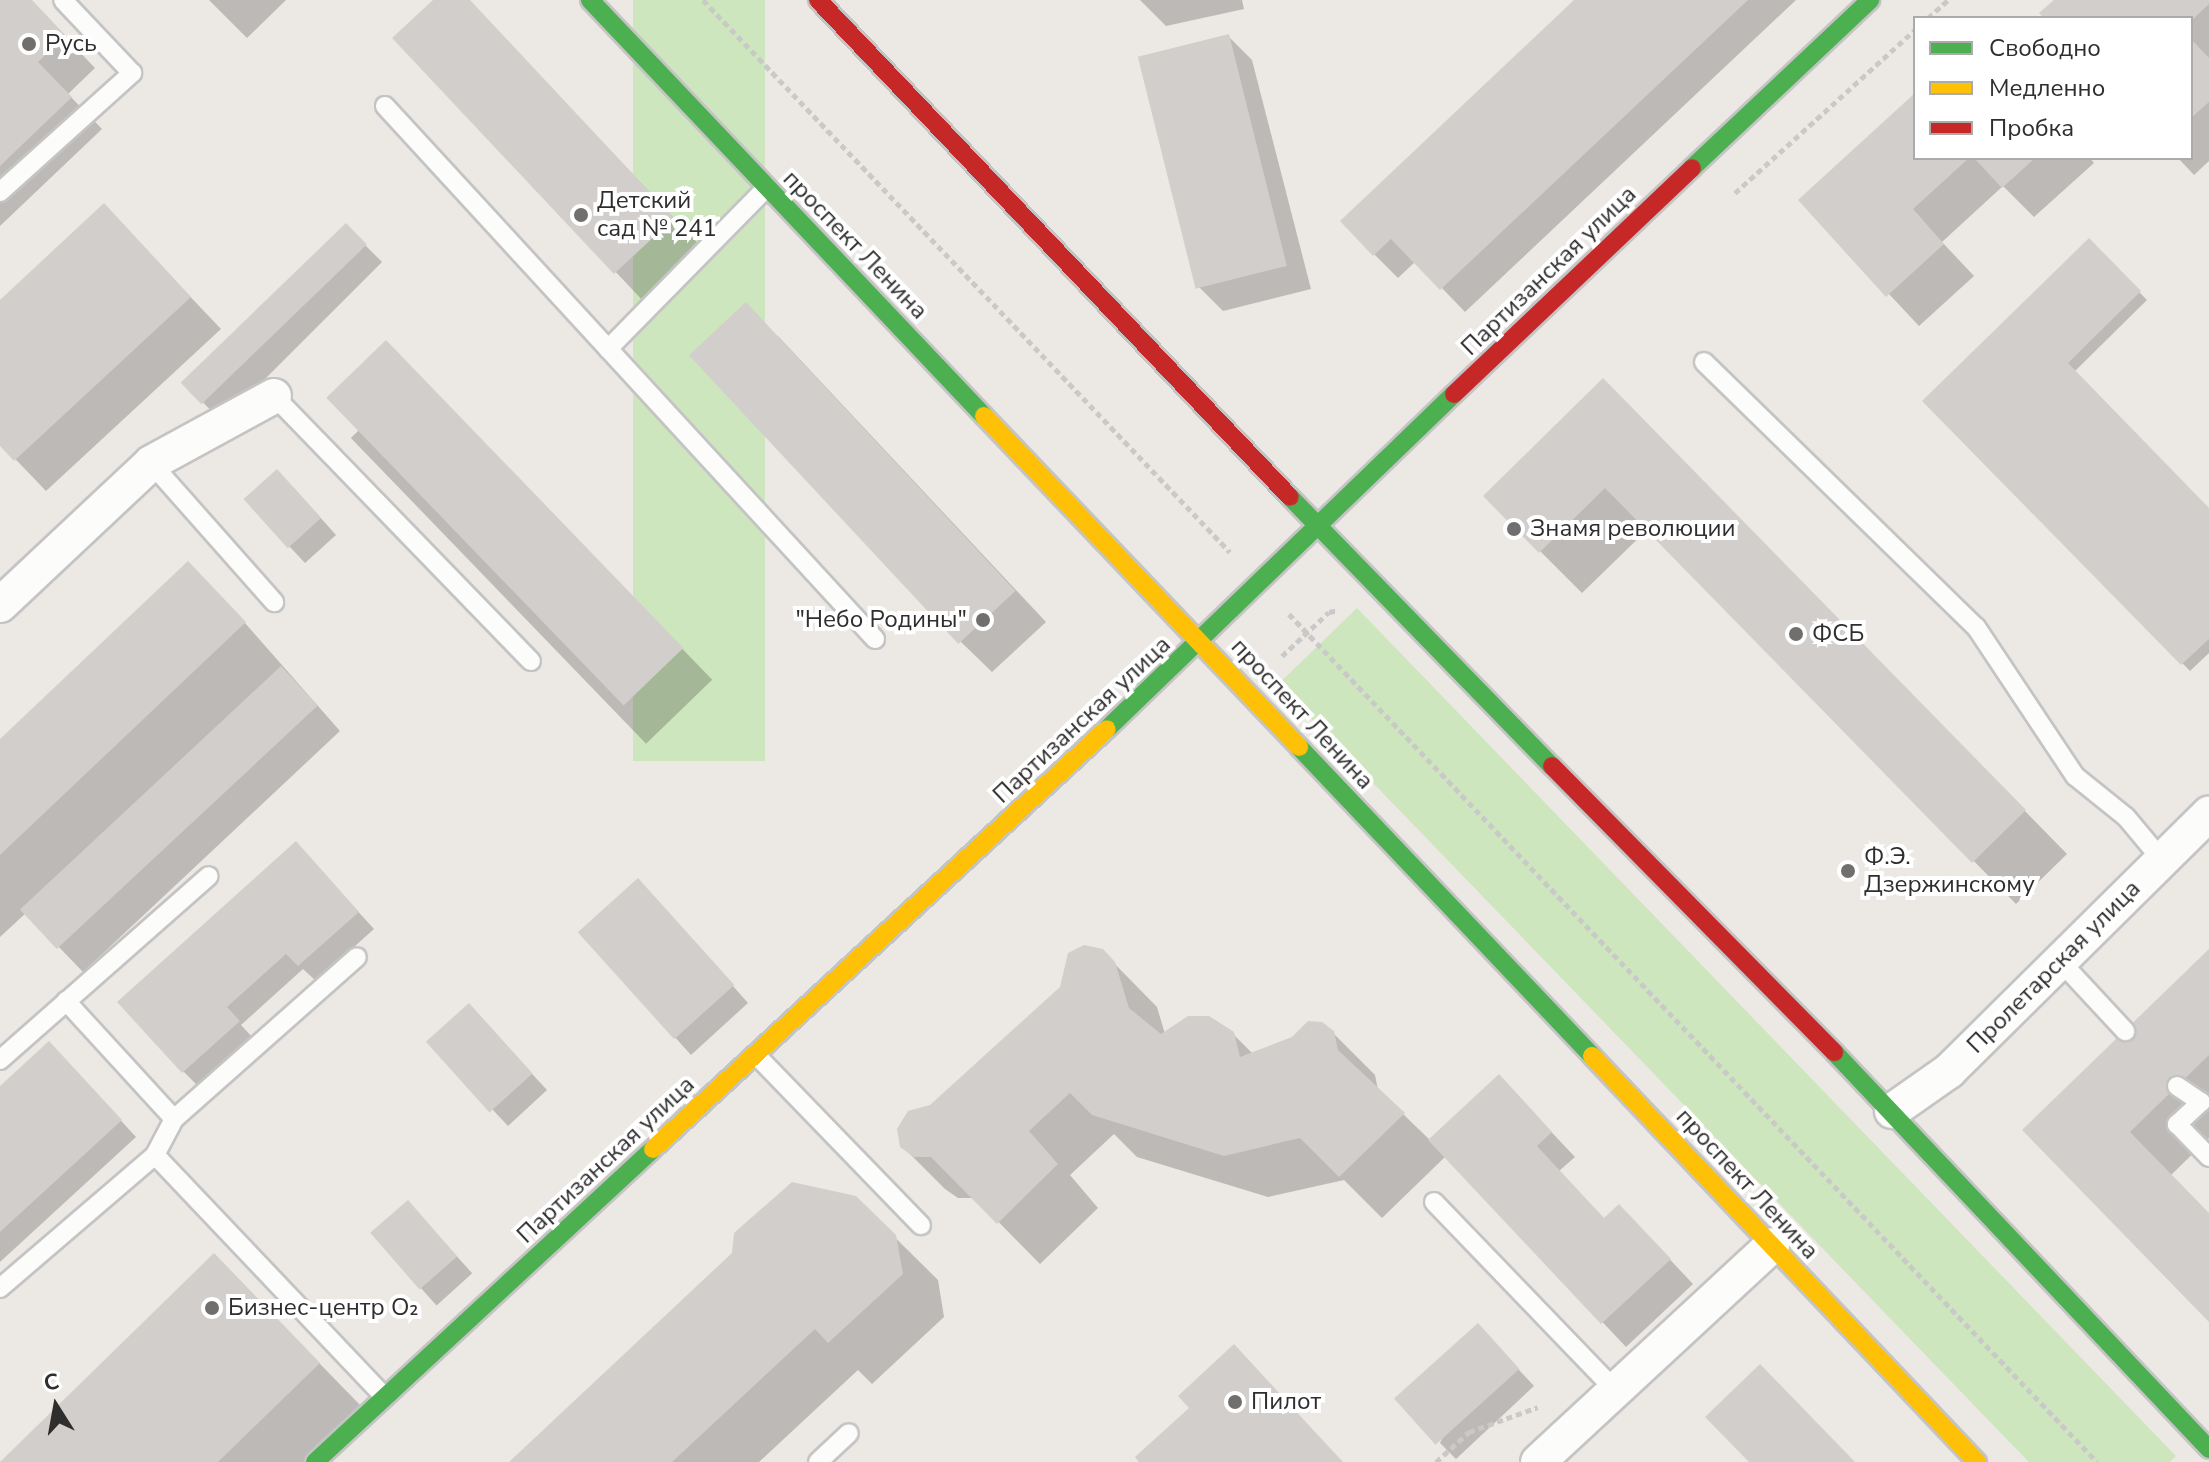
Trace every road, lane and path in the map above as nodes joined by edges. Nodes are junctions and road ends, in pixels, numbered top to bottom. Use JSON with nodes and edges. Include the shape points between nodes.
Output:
{"nodes":[{"id":1,"x":63,"y":0,"type":"edge"},
{"id":2,"x":590,"y":0,"type":"edge"},
{"id":3,"x":703,"y":0,"type":"edge"},
{"id":4,"x":818,"y":0,"type":"edge"},
{"id":5,"x":1870,"y":0,"type":"edge"},
{"id":6,"x":1948,"y":0,"type":"edge"},
{"id":7,"x":1930,"y":16,"type":"edge"},
{"id":8,"x":385,"y":106,"type":"dead end"},
{"id":9,"x":767,"y":187,"type":"junction"},
{"id":10,"x":0,"y":192,"type":"edge"},
{"id":11,"x":608,"y":349,"type":"junction"},
{"id":12,"x":1704,"y":362,"type":"dead end"},
{"id":13,"x":274,"y":396,"type":"joint"},
{"id":14,"x":151,"y":463,"type":"junction"},
{"id":15,"x":1316,"y":525,"type":"junction"},
{"id":16,"x":1260,"y":583,"type":"junction"},
{"id":17,"x":274,"y":602,"type":"dead end"},
{"id":18,"x":0,"y":605,"type":"edge"},
{"id":19,"x":1342,"y":609,"type":"dead end"},
{"id":20,"x":1307,"y":633,"type":"junction"},
{"id":21,"x":875,"y":639,"type":"dead end"},
{"id":22,"x":1201,"y":642,"type":"junction"},
{"id":23,"x":1282,"y":656,"type":"dead end"},
{"id":24,"x":531,"y":661,"type":"dead end"},
{"id":25,"x":2209,"y":814,"type":"edge"},
{"id":26,"x":2162,"y":860,"type":"junction"},
{"id":27,"x":209,"y":876,"type":"dead end"},
{"id":28,"x":357,"y":957,"type":"dead end"},
{"id":29,"x":2060,"y":961,"type":"junction"},
{"id":30,"x":66,"y":1001,"type":"junction"},
{"id":31,"x":2125,"y":1031,"type":"dead end"},
{"id":32,"x":755,"y":1054,"type":"junction"},
{"id":33,"x":0,"y":1060,"type":"edge"},
{"id":34,"x":2177,"y":1086,"type":"dead end"},
{"id":35,"x":1892,"y":1111,"type":"junction"},
{"id":36,"x":174,"y":1119,"type":"junction"},
{"id":37,"x":155,"y":1155,"type":"junction"},
{"id":38,"x":2209,"y":1157,"type":"edge"},
{"id":39,"x":1434,"y":1202,"type":"dead end"},
{"id":40,"x":921,"y":1225,"type":"dead end"},
{"id":41,"x":1772,"y":1245,"type":"junction"},
{"id":42,"x":0,"y":1288,"type":"edge"},
{"id":43,"x":1615,"y":1390,"type":"junction"},
{"id":44,"x":385,"y":1397,"type":"junction"},
{"id":45,"x":849,"y":1433,"type":"dead end"},
{"id":46,"x":2209,"y":1449,"type":"edge"},
{"id":47,"x":315,"y":1462,"type":"edge"},
{"id":48,"x":818,"y":1462,"type":"edge"},
{"id":49,"x":1538,"y":1462,"type":"edge"},
{"id":50,"x":1977,"y":1462,"type":"edge"},
{"id":51,"x":2097,"y":1462,"type":"edge"}],
"edges":[{"from":1,"to":10,"type":"lane","via":[[132,73]]},
{"from":2,"to":9,"type":"main road","name":"проспект Ленина"},
{"from":3,"to":16,"type":"path"},
{"from":4,"to":15,"type":"main road"},
{"from":5,"to":15,"type":"main road","name":"Партизанская улица"},
{"from":6,"to":7,"type":"path"},
{"from":8,"to":11,"type":"lane"},
{"from":9,"to":11,"type":"lane"},
{"from":9,"to":22,"type":"main road","name":"проспект Ленина"},
{"from":11,"to":21,"type":"lane"},
{"from":12,"to":26,"type":"lane","via":[[1976,627],[2075,776],[2126,817]]},
{"from":13,"to":14,"type":"street"},
{"from":13,"to":24,"type":"lane"},
{"from":14,"to":17,"type":"lane"},
{"from":14,"to":18,"type":"street"},
{"from":15,"to":16,"type":"main road","name":"Партизанская улица"},
{"from":15,"to":35,"type":"main road"},
{"from":16,"to":20,"type":"path"},
{"from":16,"to":22,"type":"main road","name":"Партизанская улица"},
{"from":19,"to":20,"type":"path","via":[[1329,612]]},
{"from":20,"to":23,"type":"path"},
{"from":20,"to":51,"type":"path"},
{"from":22,"to":32,"type":"main road","name":"Партизанская улица"},
{"from":22,"to":41,"type":"main road","name":"проспект Ленина"},
{"from":25,"to":26,"type":"street","name":"Пролетарская улица"},
{"from":26,"to":29,"type":"street","name":"Пролетарская улица"},
{"from":27,"to":30,"type":"lane"},
{"from":28,"to":36,"type":"lane"},
{"from":29,"to":31,"type":"lane"},
{"from":29,"to":35,"type":"street","name":"Пролетарская улица","via":[[1949,1071]]},
{"from":30,"to":33,"type":"lane"},
{"from":30,"to":36,"type":"lane"},
{"from":32,"to":40,"type":"lane"},
{"from":32,"to":44,"type":"main road","name":"Партизанская улица"},
{"from":34,"to":38,"type":"lane","via":[[2201,1102],[2177,1124]]},
{"from":35,"to":46,"type":"main road"},
{"from":36,"to":37,"type":"lane"},
{"from":37,"to":42,"type":"lane"},
{"from":37,"to":44,"type":"lane"},
{"from":39,"to":43,"type":"lane"},
{"from":41,"to":43,"type":"street"},
{"from":41,"to":50,"type":"main road","name":"проспект Ленина"},
{"from":43,"to":49,"type":"street"},
{"from":44,"to":47,"type":"main road","name":"Партизанская улица"},
{"from":45,"to":48,"type":"lane"}]}
